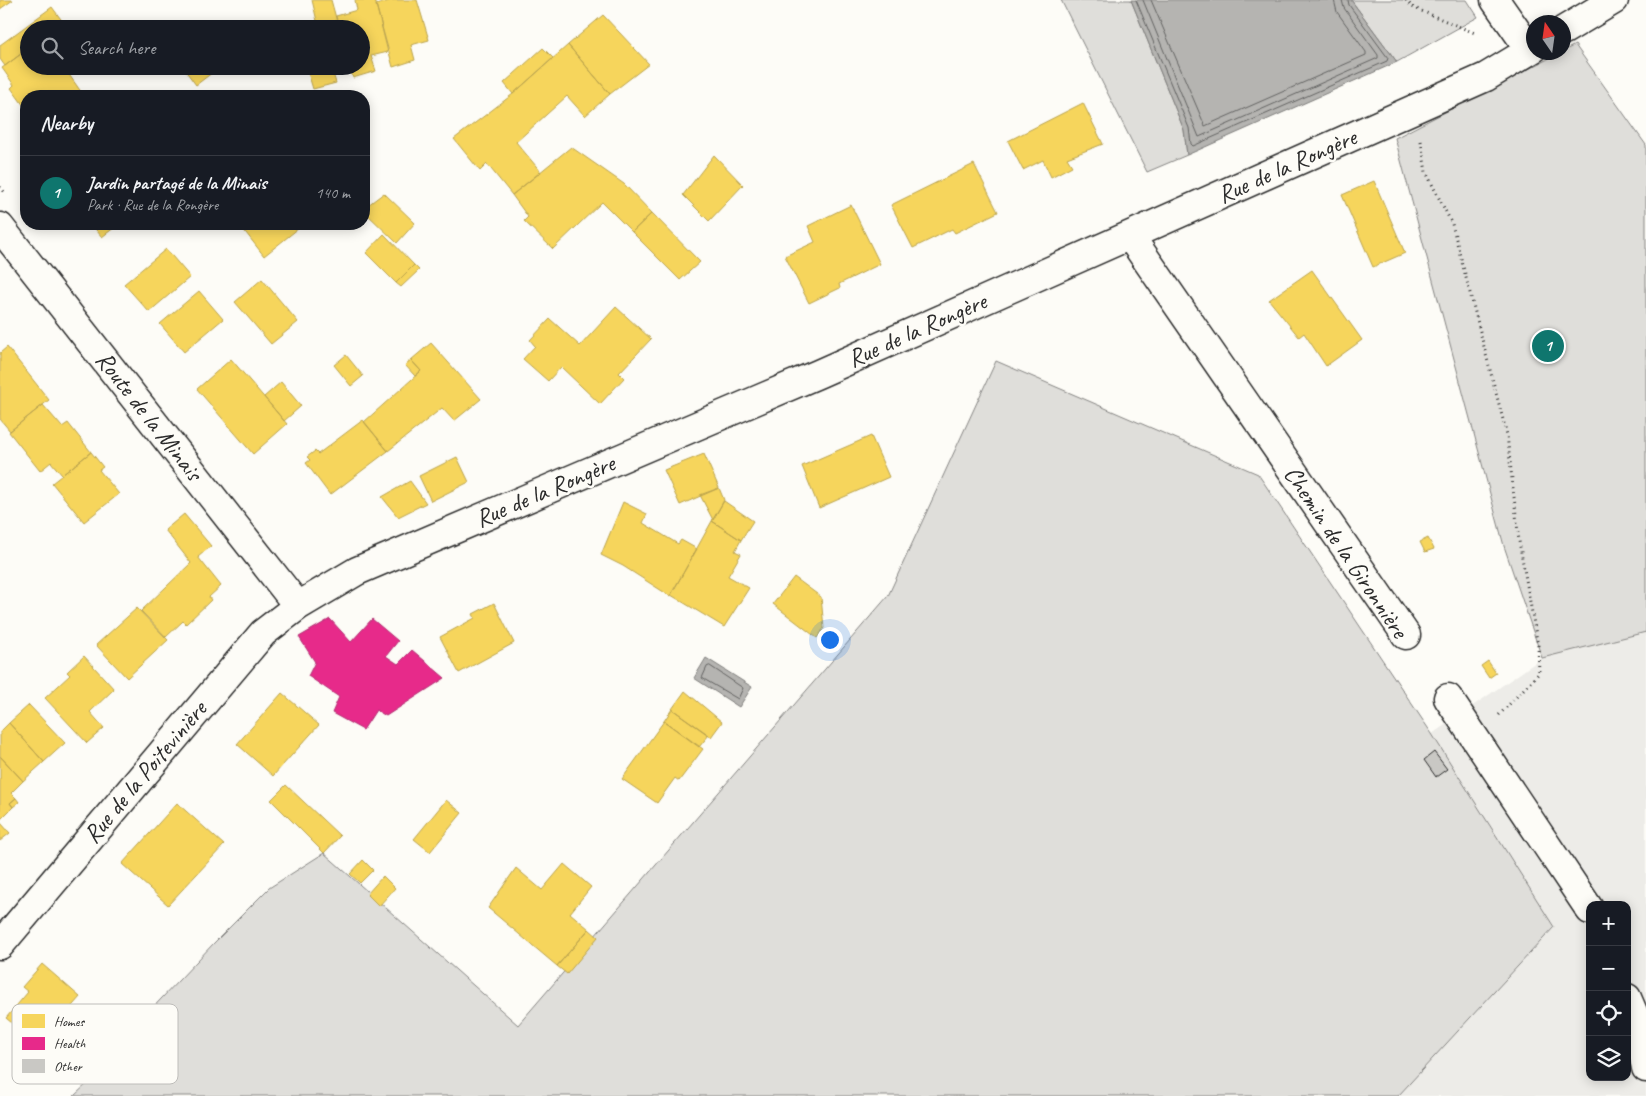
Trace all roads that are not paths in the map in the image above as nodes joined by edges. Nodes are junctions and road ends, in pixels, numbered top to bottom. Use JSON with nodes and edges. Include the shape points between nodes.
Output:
{"nodes":[{"id":1,"x":1495,"y":0,"type":"edge"},
{"id":2,"x":1614,"y":0,"type":"edge"},
{"id":3,"x":1571,"y":26,"type":"edge"},
{"id":4,"x":1526,"y":46,"type":"edge"},
{"id":5,"x":1526,"y":52,"type":"edge"},
{"id":6,"x":0,"y":227,"type":"edge"},
{"id":7,"x":1130,"y":236,"type":"junction"},
{"id":8,"x":298,"y":606,"type":"junction"},
{"id":9,"x":1406,"y":635,"type":"dead end"},
{"id":10,"x":1448,"y":698,"type":"dead end"},
{"id":11,"x":1586,"y":904,"type":"edge"},
{"id":12,"x":0,"y":945,"type":"edge"},
{"id":13,"x":1631,"y":1007,"type":"edge"},
{"id":14,"x":1646,"y":1068,"type":"edge"}],
"edges":[{"from":1,"to":4,"type":"street"},
{"from":2,"to":3,"type":"street"},
{"from":5,"to":7,"type":"street","name":"Rue de la Rongère","via":[[1486,77]]},
{"from":6,"to":8,"type":"street","name":"Route de la Minais"},
{"from":7,"to":8,"type":"street","name":"Rue de la Rongère","via":[[809,378],[357,571]]},
{"from":7,"to":9,"type":"street","name":"Chemin de la Gironnière"},
{"from":8,"to":12,"type":"street","name":"Rue de la Poitevinière","via":[[257,640]]},
{"from":10,"to":11,"type":"street"},
{"from":13,"to":14,"type":"street"}]}
